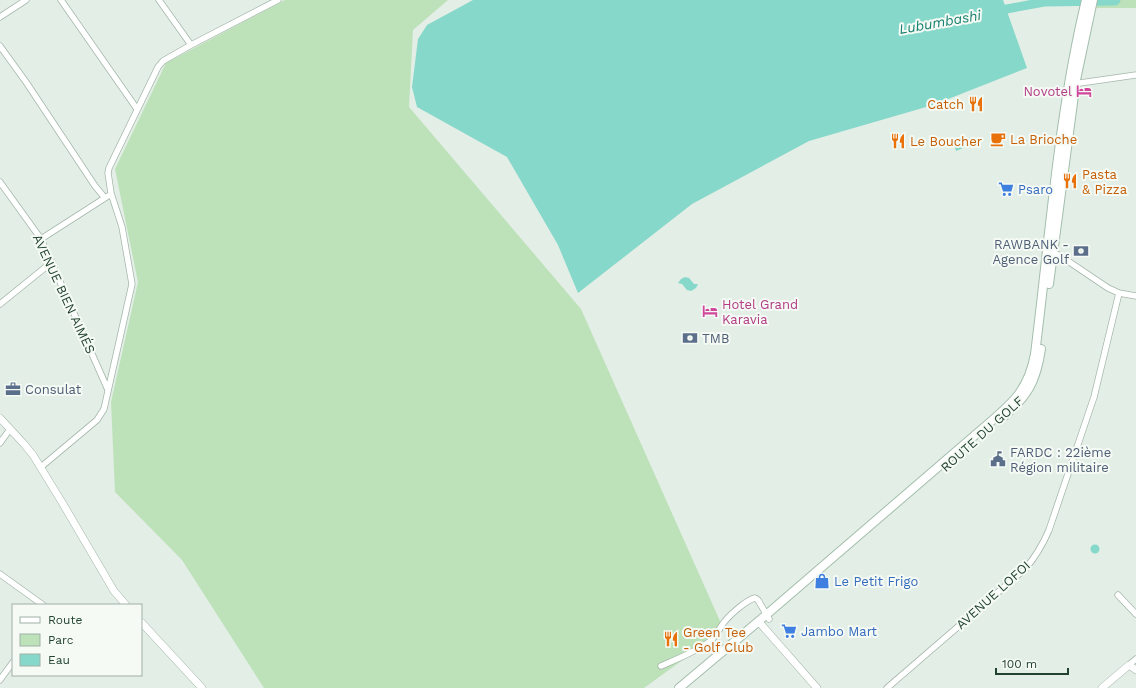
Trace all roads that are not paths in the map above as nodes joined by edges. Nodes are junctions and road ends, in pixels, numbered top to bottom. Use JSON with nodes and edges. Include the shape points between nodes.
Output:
{"nodes":[{"id":1,"x":26,"y":0,"type":"edge"},
{"id":2,"x":61,"y":0,"type":"edge"},
{"id":3,"x":159,"y":0,"type":"edge"},
{"id":4,"x":278,"y":0,"type":"edge"},
{"id":5,"x":1089,"y":4,"type":"edge"},
{"id":6,"x":0,"y":17,"type":"edge"},
{"id":7,"x":191,"y":45,"type":"junction"},
{"id":8,"x":0,"y":46,"type":"edge"},
{"id":9,"x":1136,"y":75,"type":"edge"},
{"id":10,"x":1073,"y":84,"type":"junction"},
{"id":11,"x":137,"y":109,"type":"junction"},
{"id":12,"x":0,"y":182,"type":"edge"},
{"id":13,"x":111,"y":193,"type":"junction"},
{"id":14,"x":105,"y":198,"type":"junction"},
{"id":15,"x":41,"y":239,"type":"junction"},
{"id":16,"x":1050,"y":252,"type":"junction"},
{"id":17,"x":52,"y":262,"type":"junction"},
{"id":18,"x":1119,"y":293,"type":"junction"},
{"id":19,"x":1136,"y":296,"type":"edge"},
{"id":20,"x":0,"y":304,"type":"edge"},
{"id":21,"x":108,"y":391,"type":"junction"},
{"id":22,"x":0,"y":418,"type":"edge"},
{"id":23,"x":10,"y":429,"type":"junction"},
{"id":24,"x":0,"y":443,"type":"edge"},
{"id":25,"x":41,"y":467,"type":"junction"},
{"id":26,"x":0,"y":574,"type":"edge"},
{"id":27,"x":1118,"y":595,"type":"dead end"},
{"id":28,"x":41,"y":604,"type":"edge"},
{"id":29,"x":125,"y":604,"type":"edge"},
{"id":30,"x":1136,"y":614,"type":"edge"},
{"id":31,"x":768,"y":617,"type":"junction"},
{"id":32,"x":142,"y":623,"type":"edge"},
{"id":33,"x":760,"y":624,"type":"junction"},
{"id":34,"x":1136,"y":659,"type":"edge"},
{"id":35,"x":12,"y":663,"type":"edge"},
{"id":36,"x":1130,"y":664,"type":"junction"},
{"id":37,"x":661,"y":666,"type":"dead end"},
{"id":38,"x":1136,"y":670,"type":"edge"},
{"id":39,"x":0,"y":680,"type":"edge"},
{"id":40,"x":202,"y":688,"type":"edge"},
{"id":41,"x":683,"y":688,"type":"edge"},
{"id":42,"x":817,"y":688,"type":"edge"},
{"id":43,"x":887,"y":688,"type":"edge"},
{"id":44,"x":1102,"y":688,"type":"edge"}],
"edges":[{"from":1,"to":6,"type":"street"},
{"from":2,"to":11,"type":"street"},
{"from":3,"to":7,"type":"street"},
{"from":4,"to":7,"type":"street"},
{"from":5,"to":10,"type":"main road","name":"ROUTE DU GOLF"},
{"from":7,"to":11,"type":"street","via":[[160,62]]},
{"from":8,"to":14,"type":"street"},
{"from":9,"to":10,"type":"street"},
{"from":10,"to":16,"type":"main road","name":"ROUTE DU GOLF"},
{"from":11,"to":13,"type":"street","via":[[108,173]]},
{"from":12,"to":15,"type":"street","name":"AVENUE BIEN AIMÉS"},
{"from":13,"to":14,"type":"street"},
{"from":13,"to":21,"type":"street","via":[[122,227],[132,284]]},
{"from":14,"to":15,"type":"street"},
{"from":15,"to":17,"type":"street","name":"AVENUE BIEN AIMÉS"},
{"from":16,"to":18,"type":"street"},
{"from":16,"to":31,"type":"main road","name":"ROUTE DU GOLF","via":[[1039,363],[1026,394],[1009,413]]},
{"from":17,"to":20,"type":"street"},
{"from":17,"to":21,"type":"street","name":"AVENUE BIEN AIMÉS"},
{"from":18,"to":19,"type":"street"},
{"from":18,"to":43,"type":"street","name":"AVENUE LOFOI","via":[[1094,398],[1043,544],[1026,568]]},
{"from":21,"to":25,"type":"street","via":[[104,409],[97,420]]},
{"from":22,"to":23,"type":"street"},
{"from":23,"to":24,"type":"street"},
{"from":23,"to":25,"type":"street"},
{"from":25,"to":29,"type":"street","via":[[114,591]]},
{"from":26,"to":28,"type":"street"},
{"from":27,"to":30,"type":"street"},
{"from":31,"to":33,"type":"main road","name":"ROUTE DU GOLF"},
{"from":31,"to":37,"type":"street","via":[[758,600],[753,598],[726,620],[708,643]]},
{"from":32,"to":40,"type":"street"},
{"from":33,"to":41,"type":"main road","name":"ROUTE DU GOLF"},
{"from":33,"to":42,"type":"street"},
{"from":34,"to":36,"type":"street"},
{"from":35,"to":39,"type":"street"},
{"from":36,"to":38,"type":"street"},
{"from":36,"to":44,"type":"street"}]}
